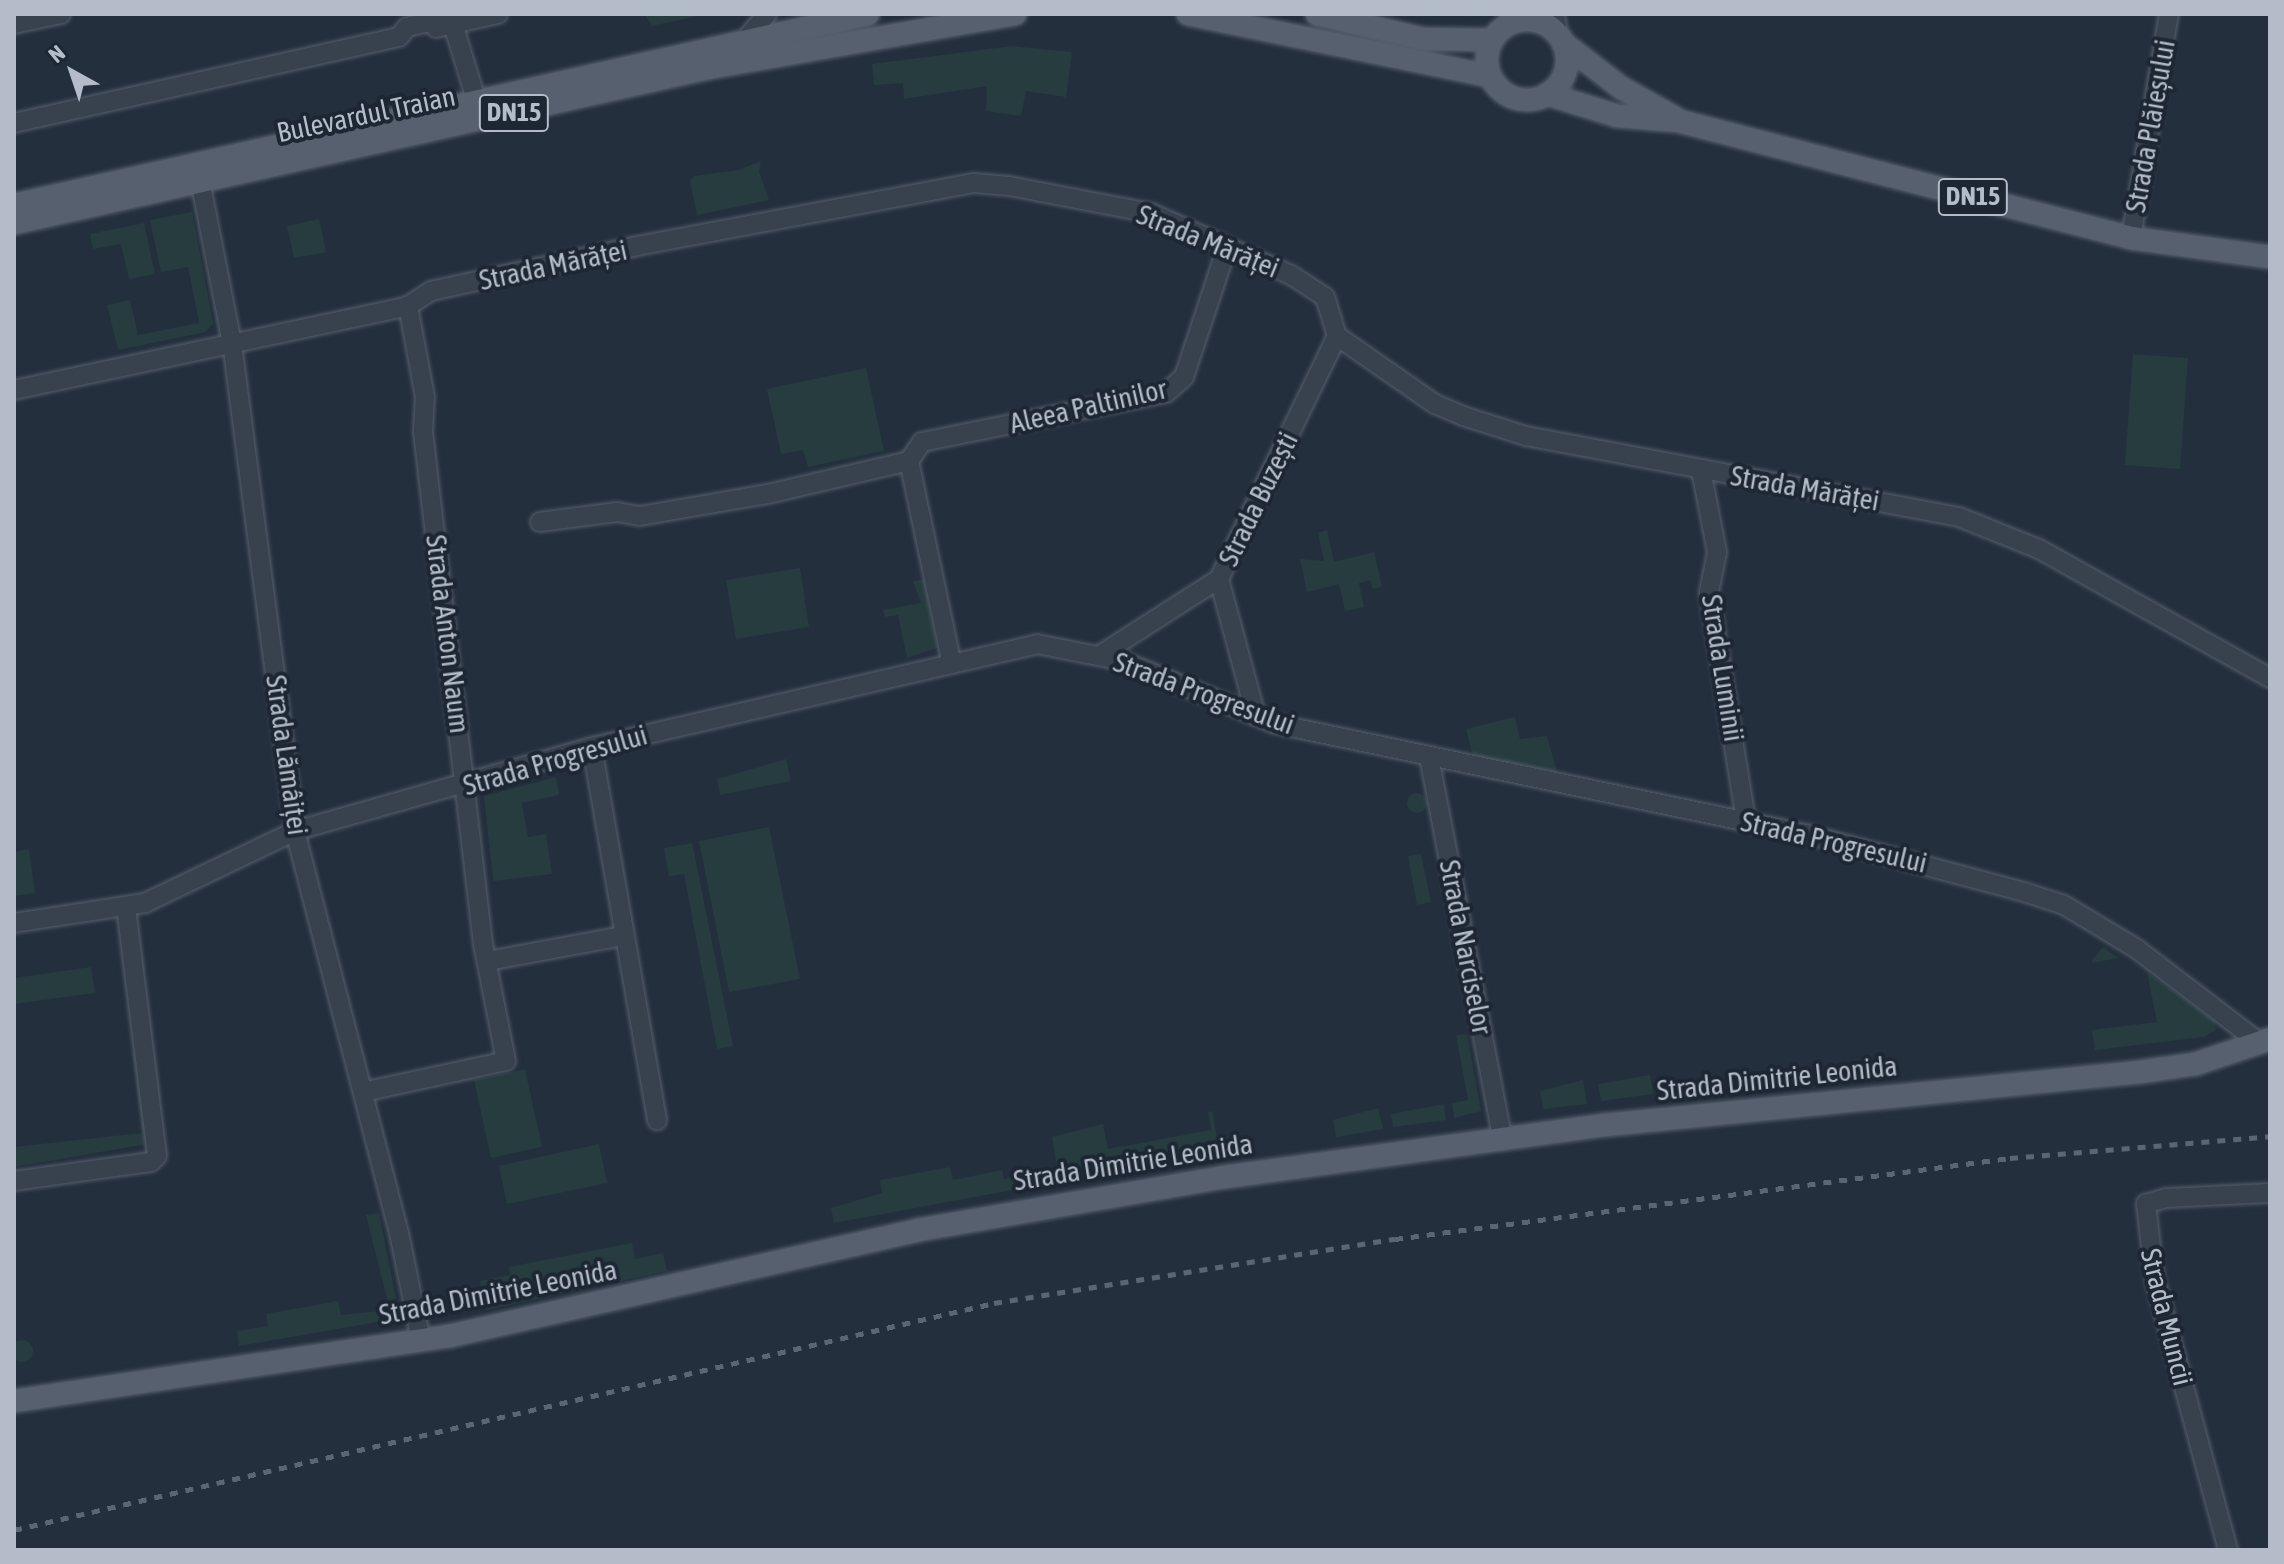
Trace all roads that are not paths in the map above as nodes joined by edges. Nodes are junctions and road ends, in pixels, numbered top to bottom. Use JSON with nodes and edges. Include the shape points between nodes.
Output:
{"nodes":[{"id":1,"x":61,"y":14,"type":"edge"},
{"id":2,"x":498,"y":14,"type":"edge"},
{"id":3,"x":767,"y":14,"type":"edge"},
{"id":4,"x":868,"y":14,"type":"edge"},
{"id":5,"x":1015,"y":14,"type":"edge"},
{"id":6,"x":1188,"y":14,"type":"edge"},
{"id":7,"x":1317,"y":14,"type":"edge"},
{"id":8,"x":2169,"y":14,"type":"edge"},
{"id":9,"x":458,"y":19,"type":"edge"},
{"id":10,"x":14,"y":24,"type":"edge"},
{"id":11,"x":1504,"y":26,"type":"edge"},
{"id":12,"x":1559,"y":31,"type":"edge"},
{"id":13,"x":746,"y":39,"type":"junction"},
{"id":14,"x":1490,"y":76,"type":"junction"},
{"id":15,"x":1547,"y":94,"type":"junction"},
{"id":16,"x":476,"y":99,"type":"junction"},
{"id":17,"x":1679,"y":121,"type":"junction"},
{"id":18,"x":14,"y":123,"type":"edge"},
{"id":19,"x":198,"y":172,"type":"junction"},
{"id":20,"x":14,"y":205,"type":"edge"},
{"id":21,"x":14,"y":223,"type":"edge"},
{"id":22,"x":2131,"y":238,"type":"junction"},
{"id":23,"x":1227,"y":247,"type":"junction"},
{"id":24,"x":2270,"y":257,"type":"edge"},
{"id":25,"x":408,"y":306,"type":"junction"},
{"id":26,"x":1337,"y":336,"type":"junction"},
{"id":27,"x":232,"y":343,"type":"junction"},
{"id":28,"x":14,"y":390,"type":"edge"},
{"id":29,"x":909,"y":461,"type":"junction"},
{"id":30,"x":1701,"y":470,"type":"junction"},
{"id":31,"x":540,"y":522,"type":"dead end"},
{"id":32,"x":1219,"y":579,"type":"junction"},
{"id":33,"x":1100,"y":655,"type":"junction"},
{"id":34,"x":951,"y":660,"type":"junction"},
{"id":35,"x":2270,"y":678,"type":"edge"},
{"id":36,"x":1256,"y":716,"type":"junction"},
{"id":37,"x":592,"y":747,"type":"junction"},
{"id":38,"x":1429,"y":757,"type":"junction"},
{"id":39,"x":467,"y":784,"type":"junction"},
{"id":40,"x":1746,"y":821,"type":"junction"},
{"id":41,"x":295,"y":831,"type":"junction"},
{"id":42,"x":126,"y":907,"type":"junction"},
{"id":43,"x":14,"y":923,"type":"edge"},
{"id":44,"x":623,"y":936,"type":"junction"},
{"id":45,"x":488,"y":961,"type":"junction"},
{"id":46,"x":2265,"y":1041,"type":"edge"},
{"id":47,"x":363,"y":1092,"type":"junction"},
{"id":48,"x":657,"y":1120,"type":"dead end"},
{"id":49,"x":1502,"y":1137,"type":"junction"},
{"id":50,"x":14,"y":1181,"type":"edge"},
{"id":51,"x":2270,"y":1193,"type":"edge"},
{"id":52,"x":421,"y":1340,"type":"junction"},
{"id":53,"x":14,"y":1401,"type":"edge"},
{"id":54,"x":2228,"y":1550,"type":"edge"}],
"edges":[{"from":1,"to":10,"type":"street"},
{"from":2,"to":9,"type":"street"},
{"from":3,"to":13,"type":"street"},
{"from":4,"to":13,"type":"main road","name":"Bulevardul Traian","number":"DN15"},
{"from":5,"to":19,"type":"main road","name":"Bulevardul Traian","number":"DN15","via":[[708,68]]},
{"from":6,"to":14,"type":"main road","number":"DN15"},
{"from":7,"to":11,"type":"main road","number":"DN15","via":[[1424,39]]},
{"from":8,"to":22,"type":"street","name":"Strada Plăieșului"},
{"from":9,"to":16,"type":"street"},
{"from":9,"to":18,"type":"street","via":[[407,27],[399,37]]},
{"from":11,"to":12,"type":"main road","number":"DN15","via":[[1540,22]]},
{"from":11,"to":14,"type":"main road"},
{"from":12,"to":15,"type":"main road","via":[[1563,77]]},
{"from":12,"to":17,"type":"main road","number":"DN15","via":[[1620,87]]},
{"from":13,"to":16,"type":"main road","name":"Bulevardul Traian","number":"DN15"},
{"from":14,"to":15,"type":"main road","number":"DN15","via":[[1509,96],[1535,99]]},
{"from":15,"to":17,"type":"main road","number":"DN15","via":[[1617,116]]},
{"from":16,"to":19,"type":"main road","name":"Bulevardul Traian","number":"DN15"},
{"from":17,"to":22,"type":"main road","number":"DN15"},
{"from":19,"to":20,"type":"main road","name":"Bulevardul Traian","number":"DN15"},
{"from":19,"to":21,"type":"main road","name":"Bulevardul Traian","number":"DN15"},
{"from":19,"to":27,"type":"street","name":"Strada Lămâiței"},
{"from":22,"to":24,"type":"main road","number":"DN15"},
{"from":23,"to":25,"type":"street","name":"Strada Mărăței","via":[[1151,213],[974,183],[431,291]]},
{"from":23,"to":26,"type":"street","name":"Strada Mărăței","via":[[1319,291],[1330,305]]},
{"from":23,"to":29,"type":"street","name":"Aleea Paltinilor","via":[[1177,388],[922,442]]},
{"from":25,"to":27,"type":"street","name":"Strada Mărăței"},
{"from":25,"to":39,"type":"street","name":"Strada Anton Naum","via":[[425,397],[423,432]]},
{"from":26,"to":30,"type":"street","name":"Strada Mărăței","via":[[1435,404],[1463,416],[1526,436]]},
{"from":26,"to":32,"type":"street","name":"Strada Buzești"},
{"from":27,"to":28,"type":"street","name":"Strada Mărăței"},
{"from":27,"to":41,"type":"street","name":"Strada Lămâiței"},
{"from":29,"to":31,"type":"street","name":"Aleea Paltinilor","via":[[695,507]]},
{"from":29,"to":34,"type":"street"},
{"from":30,"to":35,"type":"street","name":"Strada Mărăței","via":[[1917,507],[1999,531],[2074,567]]},
{"from":30,"to":40,"type":"street","name":"Strada Luminii","via":[[1717,552],[1709,592]]},
{"from":32,"to":33,"type":"street","name":"Strada Buzești"},
{"from":32,"to":36,"type":"street"},
{"from":33,"to":34,"type":"street","name":"Strada Progresului","via":[[1037,644]]},
{"from":33,"to":36,"type":"street","name":"Strada Progresului"},
{"from":34,"to":37,"type":"street","name":"Strada Progresului"},
{"from":36,"to":38,"type":"street","name":"Strada Progresului"},
{"from":37,"to":39,"type":"street","name":"Strada Progresului"},
{"from":37,"to":44,"type":"street"},
{"from":38,"to":40,"type":"street","name":"Strada Progresului"},
{"from":38,"to":49,"type":"street","name":"Strada Narciselor"},
{"from":39,"to":41,"type":"street","name":"Strada Progresului"},
{"from":39,"to":45,"type":"street","name":"Strada Anton Naum"},
{"from":40,"to":46,"type":"street","name":"Strada Progresului","via":[[1941,867],[2064,905],[2137,949]]},
{"from":41,"to":42,"type":"street","name":"Strada Progresului","via":[[162,896]]},
{"from":41,"to":47,"type":"street","name":"Strada Lămâiței"},
{"from":42,"to":43,"type":"street","name":"Strada Progresului"},
{"from":42,"to":50,"type":"street","via":[[157,1156],[151,1162]]},
{"from":44,"to":45,"type":"street"},
{"from":44,"to":48,"type":"street"},
{"from":45,"to":47,"type":"street","name":"Strada Anton Naum","via":[[506,1061]]},
{"from":46,"to":49,"type":"main road","name":"Strada Dimitrie Leonida","via":[[2195,1064],[2140,1072]]},
{"from":47,"to":52,"type":"street","name":"Strada Lămâiței"},
{"from":49,"to":52,"type":"main road","name":"Strada Dimitrie Leonida","via":[[932,1227]]},
{"from":51,"to":54,"type":"street","name":"Strada Muncii","via":[[2166,1198],[2146,1204],[2155,1280]]},
{"from":52,"to":53,"type":"main road","name":"Strada Dimitrie Leonida"}]}
